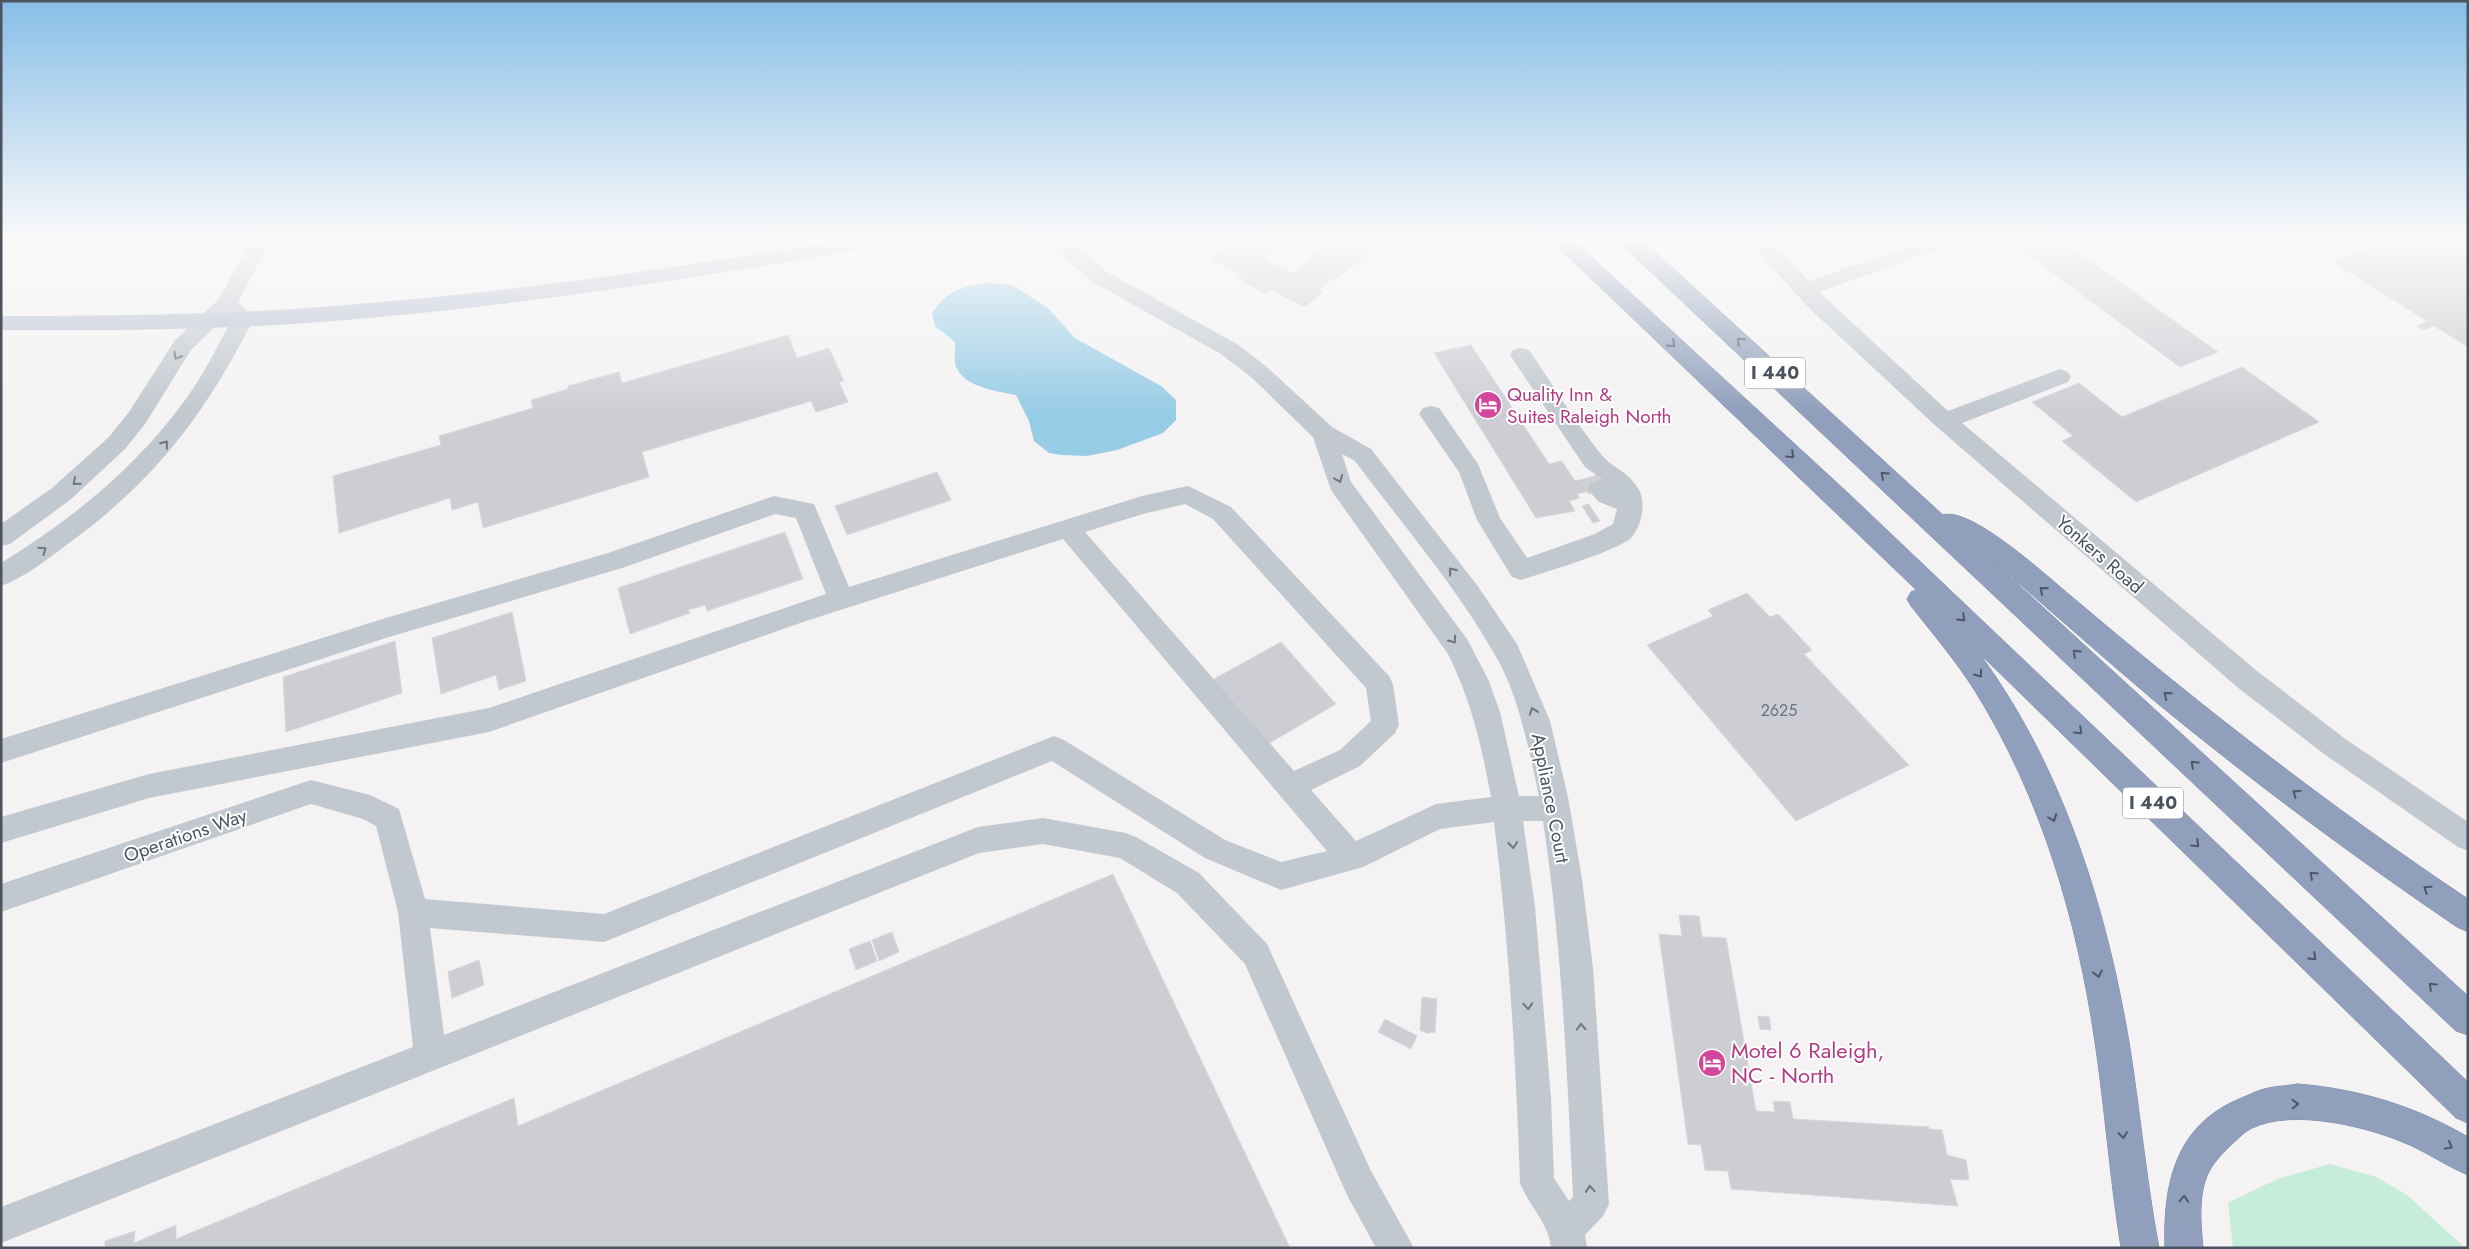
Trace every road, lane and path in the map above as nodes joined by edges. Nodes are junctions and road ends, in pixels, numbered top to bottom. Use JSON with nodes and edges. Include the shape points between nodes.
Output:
{"nodes":[{"id":1,"x":240,"y":297,"type":"edge"},
{"id":2,"x":359,"y":297,"type":"edge"},
{"id":3,"x":495,"y":297,"type":"edge"},
{"id":4,"x":1136,"y":297,"type":"edge"},
{"id":5,"x":1623,"y":297,"type":"edge"},
{"id":6,"x":1693,"y":297,"type":"edge"},
{"id":7,"x":1813,"y":297,"type":"edge"},
{"id":8,"x":1,"y":304,"type":"edge"},
{"id":9,"x":235,"y":311,"type":"junction"},
{"id":10,"x":209,"y":319,"type":"junction"},
{"id":11,"x":1,"y":322,"type":"edge"},
{"id":12,"x":1520,"y":355,"type":"dead end"},
{"id":13,"x":2060,"y":377,"type":"dead end"},
{"id":14,"x":1431,"y":414,"type":"dead end"},
{"id":15,"x":1945,"y":421,"type":"junction"},
{"id":16,"x":1324,"y":433,"type":"junction"},
{"id":17,"x":1839,"y":500,"type":"junction"},
{"id":18,"x":1920,"y":508,"type":"junction"},
{"id":19,"x":1068,"y":529,"type":"junction"},
{"id":20,"x":1,"y":537,"type":"edge"},
{"id":21,"x":1,"y":576,"type":"edge"},
{"id":22,"x":841,"y":600,"type":"junction"},
{"id":23,"x":1,"y":751,"type":"edge"},
{"id":24,"x":1290,"y":786,"type":"junction"},
{"id":25,"x":1507,"y":808,"type":"junction"},
{"id":26,"x":1556,"y":810,"type":"junction"},
{"id":27,"x":1,"y":830,"type":"edge"},
{"id":28,"x":2468,"y":838,"type":"edge"},
{"id":29,"x":1352,"y":858,"type":"junction"},
{"id":30,"x":1,"y":898,"type":"edge"},
{"id":31,"x":413,"y":912,"type":"junction"},
{"id":32,"x":2468,"y":917,"type":"edge"},
{"id":33,"x":2468,"y":1019,"type":"edge"},
{"id":34,"x":430,"y":1055,"type":"junction"},
{"id":35,"x":2468,"y":1106,"type":"edge"},
{"id":36,"x":2468,"y":1157,"type":"edge"},
{"id":37,"x":1,"y":1225,"type":"edge"},
{"id":38,"x":1568,"y":1238,"type":"edge"},
{"id":39,"x":1396,"y":1248,"type":"edge"},
{"id":40,"x":2140,"y":1248,"type":"edge"},
{"id":41,"x":2184,"y":1248,"type":"edge"}],
"edges":[{"from":1,"to":9,"type":"street"},
{"from":2,"to":9,"type":"main road"},
{"from":3,"to":9,"type":"main road","via":[[388,309]]},
{"from":4,"to":16,"type":"street","name":"Appliance Court","via":[[1229,349],[1259,372]]},
{"from":5,"to":17,"type":"highway","number":"I 440","one_way":true},
{"from":18,"to":6,"type":"highway","number":"I 440","one_way":true},
{"from":7,"to":15,"type":"street","name":"Yonkers Road"},
{"from":8,"to":9,"type":"main road"},
{"from":9,"to":10,"type":"main road"},
{"from":21,"to":9,"type":"street","one_way":true,"via":[[86,518],[160,450],[202,394]]},
{"from":10,"to":11,"type":"main road"},
{"from":10,"to":20,"type":"street","one_way":true,"via":[[184,345],[117,444],[62,494]]},
{"from":12,"to":14,"type":"street","via":[[1608,496],[1631,504],[1628,521],[1622,531],[1604,541],[1521,570],[1489,520],[1470,470]]},
{"from":13,"to":15,"type":"street"},
{"from":15,"to":28,"type":"street","name":"Yonkers Road","via":[[2247,679],[2334,746]]},
{"from":16,"to":25,"type":"street","name":"Appliance Court","one_way":true,"via":[[1340,484],[1448,632],[1474,679],[1496,749]]},
{"from":26,"to":16,"type":"street","name":"Appliance Court","one_way":true,"via":[[1536,721],[1521,680],[1493,629],[1363,455]]},
{"from":17,"to":35,"type":"highway","number":"I 440","one_way":true},
{"from":17,"to":40,"type":"highway","one_way":true,"via":[[1959,646],[2020,744],[2046,800],[2089,929],[2112,1040],[2131,1200]]},
{"from":32,"to":18,"type":"highway","one_way":true,"via":[[2405,874],[2166,694],[1991,544]]},
{"from":33,"to":18,"type":"highway","number":"I 440","one_way":true},
{"from":19,"to":22,"type":"street"},
{"from":19,"to":24,"type":"street"},
{"from":19,"to":24,"type":"street","via":[[1142,505],[1188,495],[1222,513],[1379,684],[1385,725],[1350,758]]},
{"from":22,"to":23,"type":"street","via":[[805,510],[774,505],[613,561],[389,627],[113,718]]},
{"from":22,"to":27,"type":"street","via":[[489,720],[149,786]]},
{"from":24,"to":29,"type":"street"},
{"from":25,"to":26,"type":"street"},
{"from":25,"to":29,"type":"street","via":[[1436,817]]},
{"from":25,"to":38,"type":"street","name":"Appliance Court","one_way":true,"via":[[1524,952],[1537,1183]]},
{"from":38,"to":26,"type":"street","name":"Appliance Court","one_way":true,"via":[[1591,1204],[1573,922]]},
{"from":29,"to":31,"type":"street","via":[[1281,876],[1215,849],[1054,748],[604,928]]},
{"from":30,"to":31,"type":"street","name":"Operations Way","via":[[311,792],[370,808],[390,818]]},
{"from":31,"to":34,"type":"street","name":"Operations Way"},
{"from":34,"to":37,"type":"street"},
{"from":34,"to":39,"type":"street","via":[[978,840],[1043,831],[1126,846],[1188,883],[1256,954],[1359,1183]]},
{"from":41,"to":36,"type":"highway","one_way":true,"via":[[2185,1189],[2196,1158],[2216,1131],[2238,1114],[2297,1103],[2337,1105],[2373,1112],[2407,1124]]}]}
